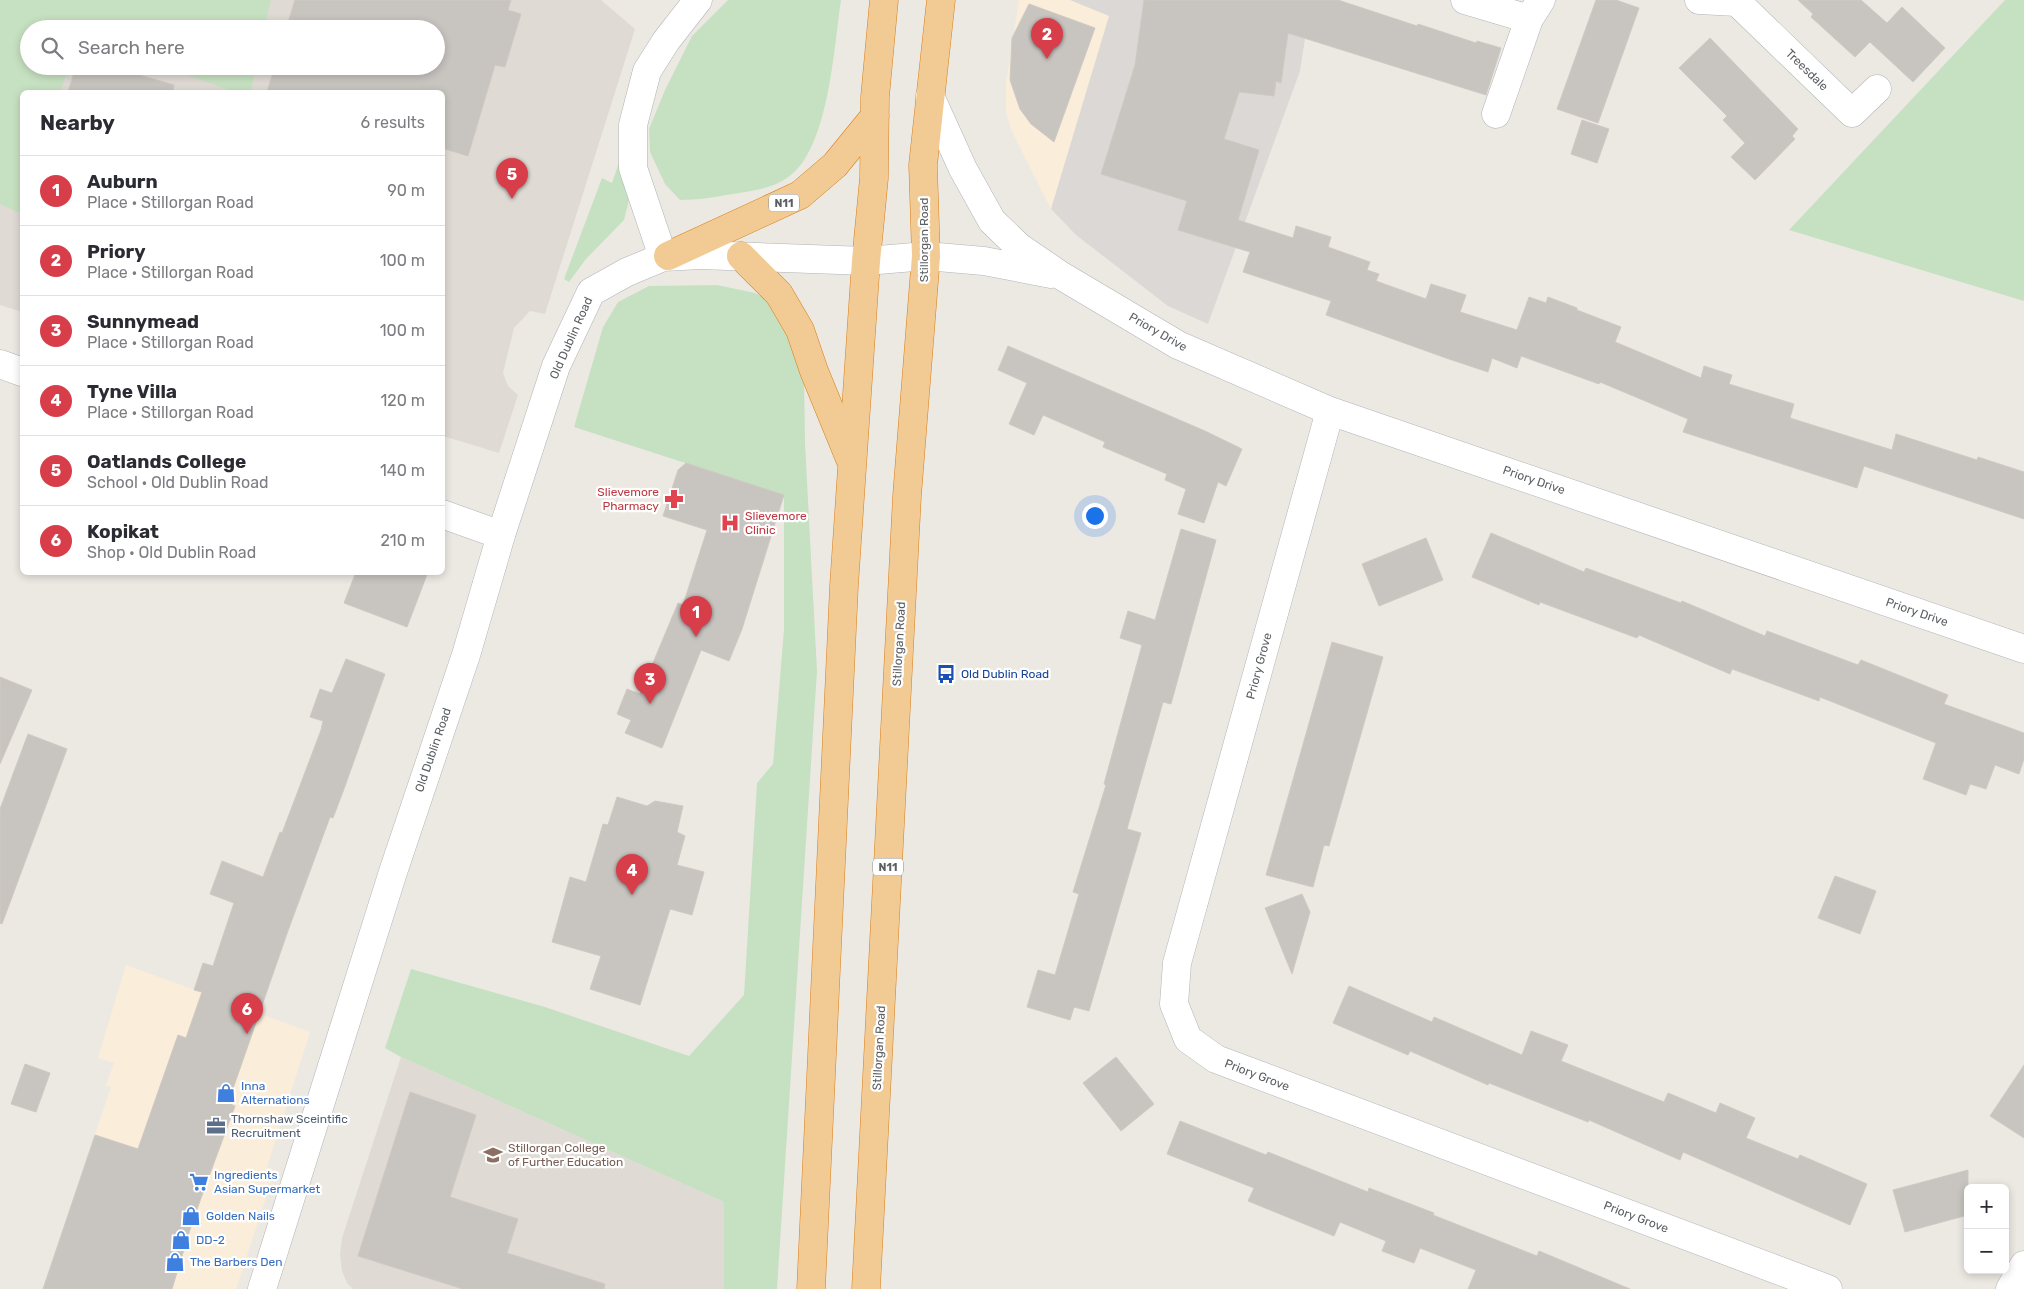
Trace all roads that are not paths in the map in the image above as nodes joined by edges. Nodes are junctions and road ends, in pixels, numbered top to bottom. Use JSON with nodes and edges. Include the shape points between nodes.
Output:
{"nodes":[{"id":1,"x":698,"y":0,"type":"edge"},
{"id":2,"x":884,"y":0,"type":"edge"},
{"id":3,"x":941,"y":0,"type":"edge"},
{"id":4,"x":1465,"y":0,"type":"edge"},
{"id":5,"x":1699,"y":0,"type":"edge"},
{"id":6,"x":1738,"y":1,"type":"edge"},
{"id":7,"x":1535,"y":9,"type":"edge"},
{"id":8,"x":1877,"y":89,"type":"dead end"},
{"id":9,"x":930,"y":96,"type":"junction"},
{"id":10,"x":1496,"y":114,"type":"dead end"},
{"id":11,"x":875,"y":116,"type":"junction"},
{"id":12,"x":740,"y":256,"type":"junction"},
{"id":13,"x":926,"y":256,"type":"junction"},
{"id":14,"x":666,"y":257,"type":"junction"},
{"id":15,"x":866,"y":261,"type":"junction"},
{"id":16,"x":1060,"y":275,"type":"junction"},
{"id":17,"x":0,"y":364,"type":"edge"},
{"id":18,"x":20,"y":371,"type":"edge"},
{"id":19,"x":1330,"y":411,"type":"junction"},
{"id":20,"x":852,"y":465,"type":"junction"},
{"id":21,"x":445,"y":515,"type":"edge"},
{"id":22,"x":501,"y":535,"type":"junction"},
{"id":23,"x":2024,"y":649,"type":"edge"},
{"id":24,"x":2024,"y":1265,"type":"edge"},
{"id":25,"x":262,"y":1289,"type":"edge"},
{"id":26,"x":811,"y":1289,"type":"edge"},
{"id":27,"x":866,"y":1289,"type":"edge"},
{"id":28,"x":1828,"y":1289,"type":"edge"},
{"id":29,"x":2010,"y":1289,"type":"edge"}],
"edges":[{"from":1,"to":14,"type":"street","via":[[647,71],[633,125],[634,168]]},
{"from":2,"to":11,"type":"highway"},
{"from":3,"to":9,"type":"highway","name":"Stillorgan Road","number":"N11"},
{"from":4,"to":7,"type":"street"},
{"from":5,"to":6,"type":"street","name":"Treesdale"},
{"from":6,"to":8,"type":"street","name":"Treesdale","via":[[1852,113]]},
{"from":7,"to":10,"type":"street"},
{"from":9,"to":13,"type":"highway","name":"Stillorgan Road","number":"N11","via":[[923,165]]},
{"from":9,"to":16,"type":"street","name":"Priory Drive","via":[[963,169],[992,221],[1019,247]]},
{"from":11,"to":14,"type":"highway","number":"N11","via":[[835,165],[800,195]]},
{"from":11,"to":15,"type":"highway","via":[[874,178]]},
{"from":12,"to":14,"type":"street","name":"Old Dublin Road"},
{"from":12,"to":15,"type":"street","name":"Old Dublin Road"},
{"from":12,"to":20,"type":"highway","via":[[778,294],[800,330]]},
{"from":13,"to":15,"type":"street","name":"Old Dublin Road"},
{"from":13,"to":16,"type":"street","name":"Priory Drive","via":[[984,261]]},
{"from":13,"to":27,"type":"highway","name":"Stillorgan Road","number":"N11","via":[[907,496]]},
{"from":14,"to":22,"type":"street","name":"Old Dublin Road","via":[[627,272],[591,292],[556,366]]},
{"from":15,"to":20,"type":"highway"},
{"from":16,"to":19,"type":"street","name":"Priory Drive","via":[[1178,346]]},
{"from":17,"to":18,"type":"street"},
{"from":19,"to":23,"type":"street","name":"Priory Drive"},
{"from":19,"to":28,"type":"street","name":"Priory Grove","via":[[1177,963],[1174,1004],[1188,1039],[1216,1060]]},
{"from":20,"to":26,"type":"highway"},
{"from":21,"to":22,"type":"street"},
{"from":22,"to":25,"type":"street","name":"Old Dublin Road"},
{"from":24,"to":29,"type":"street"}]}
